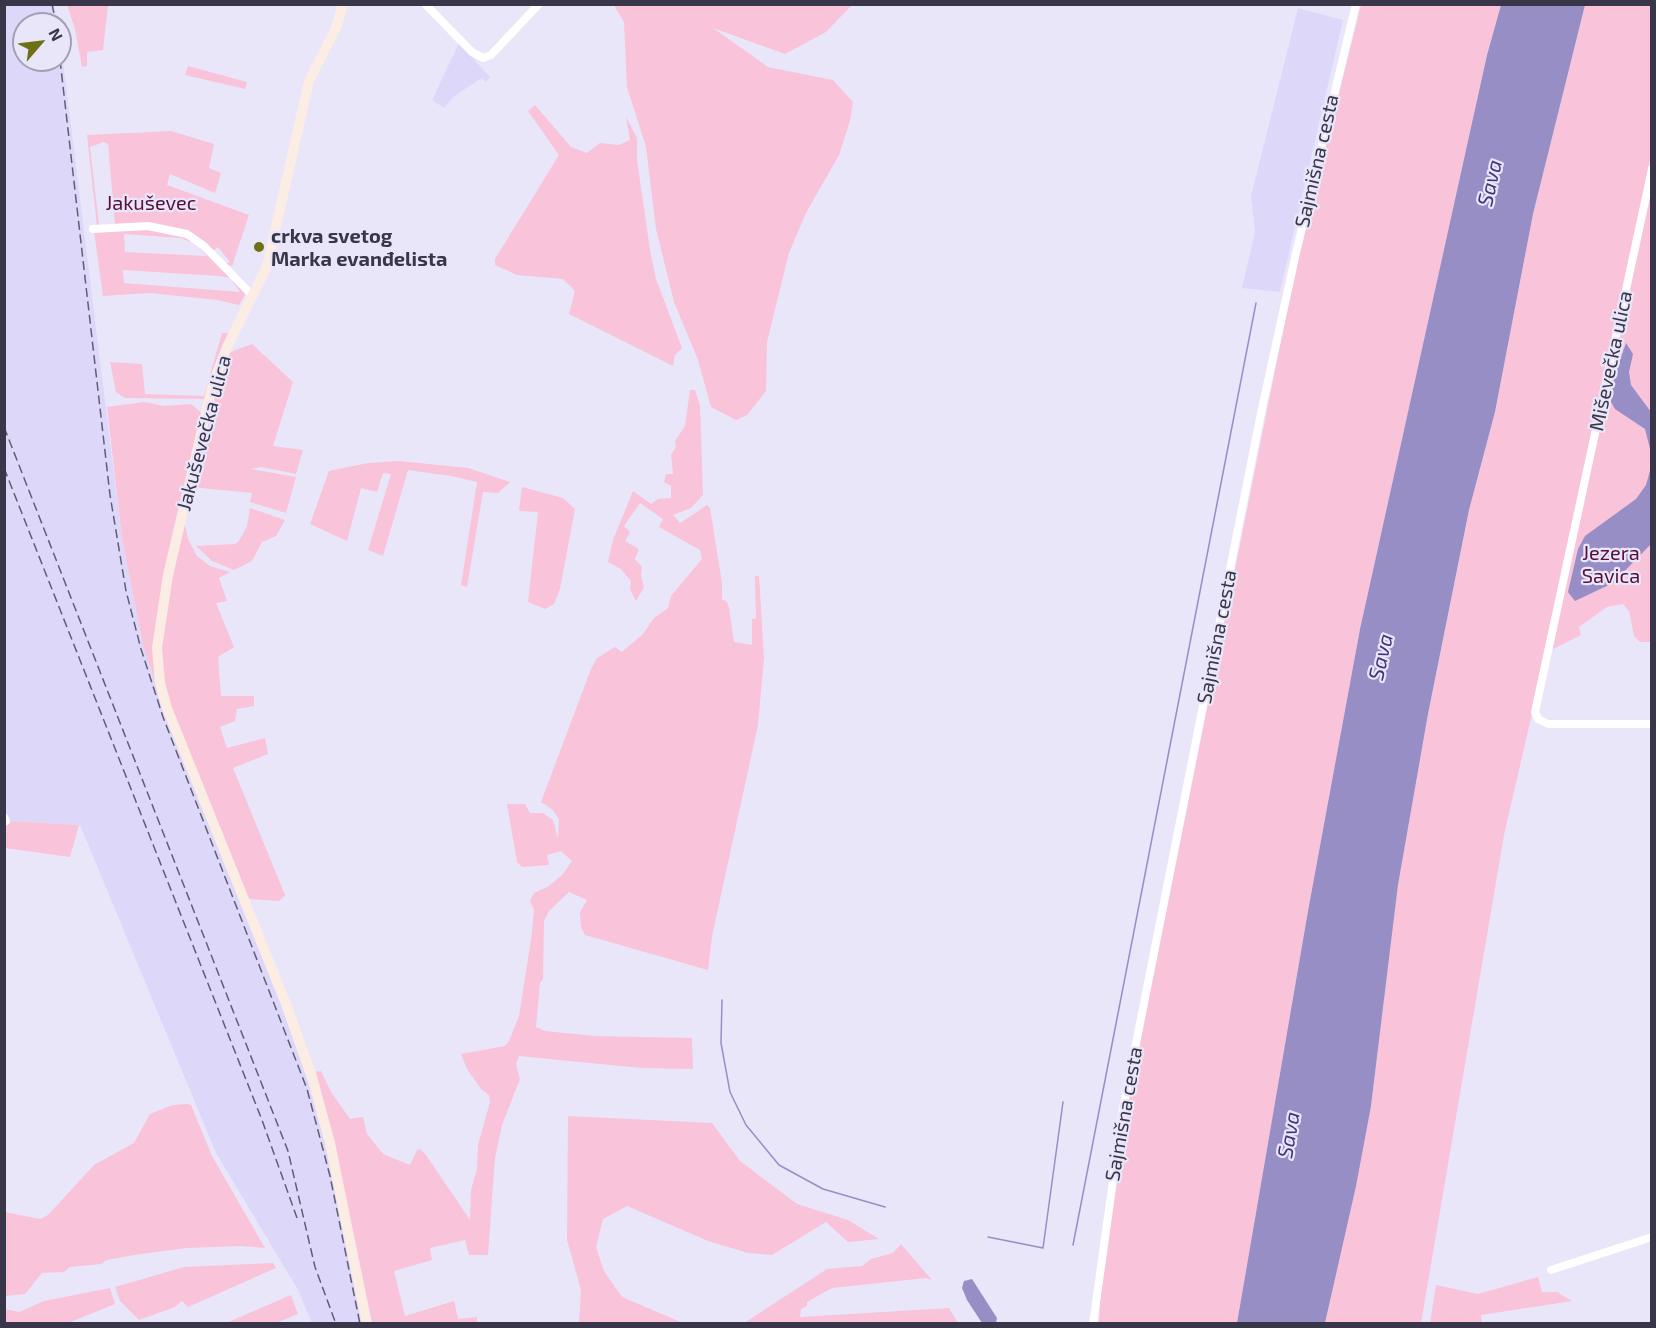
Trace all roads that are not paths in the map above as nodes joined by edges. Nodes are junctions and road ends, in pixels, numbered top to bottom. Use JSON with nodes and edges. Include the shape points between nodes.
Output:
{"nodes":[{"id":1,"x":343,"y":4,"type":"edge"},
{"id":2,"x":425,"y":4,"type":"edge"},
{"id":3,"x":539,"y":4,"type":"edge"},
{"id":4,"x":1356,"y":4,"type":"edge"},
{"id":5,"x":1652,"y":169,"type":"edge"},
{"id":6,"x":93,"y":229,"type":"dead end"},
{"id":7,"x":252,"y":295,"type":"junction"},
{"id":8,"x":1652,"y":724,"type":"edge"},
{"id":9,"x":1652,"y":1237,"type":"edge"},
{"id":10,"x":1551,"y":1270,"type":"dead end"},
{"id":11,"x":368,"y":1323,"type":"edge"},
{"id":12,"x":1093,"y":1323,"type":"edge"}],
"edges":[{"from":1,"to":7,"type":"main road","name":"Jakuševečka ulica","via":[[336,28],[309,81],[271,253]]},
{"from":2,"to":3,"type":"street","via":[[472,52],[483,58],[491,55]]},
{"from":4,"to":12,"type":"street","name":"Sajmišna cesta","via":[[1261,413],[1123,1109]]},
{"from":5,"to":8,"type":"street","name":"Miševečka ulica","via":[[1535,712],[1538,719],[1548,724]]},
{"from":6,"to":7,"type":"street","via":[[148,226],[186,234],[204,246]]},
{"from":7,"to":11,"type":"main road","name":"Jakuševečka ulica","via":[[213,383],[168,575],[157,638],[160,683],[173,725],[309,1066]]},
{"from":9,"to":10,"type":"street"}]}
